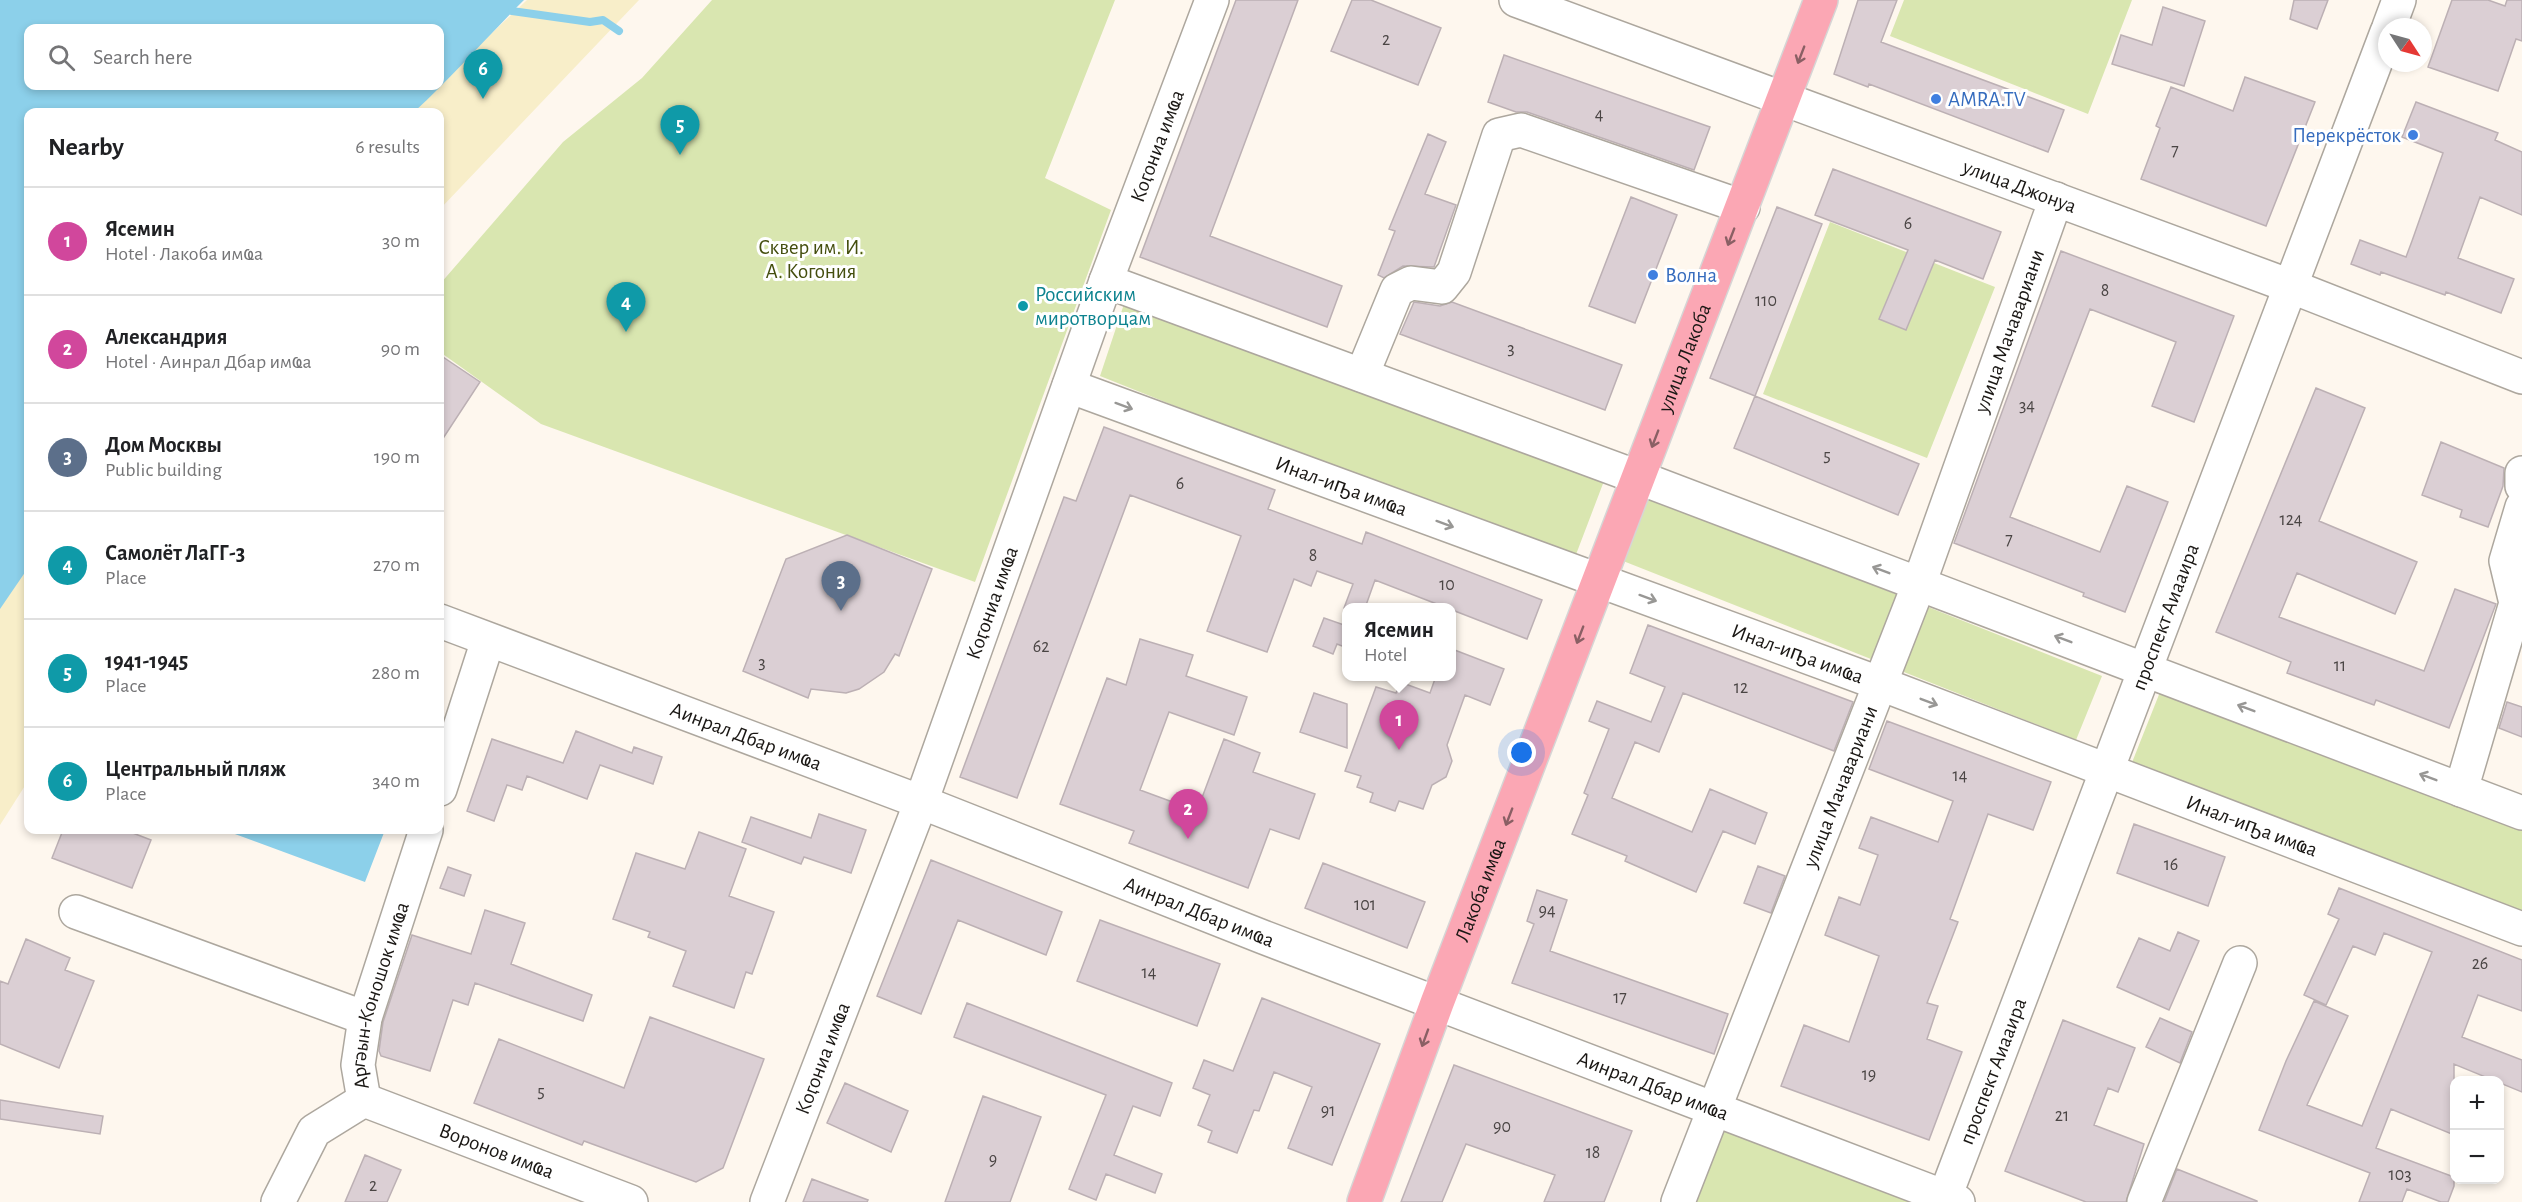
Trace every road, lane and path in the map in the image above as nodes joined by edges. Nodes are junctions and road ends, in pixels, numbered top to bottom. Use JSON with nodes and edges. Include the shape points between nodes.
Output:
{"nodes":[{"id":1,"x":1212,"y":0,"type":"edge"},
{"id":2,"x":1516,"y":0,"type":"edge"},
{"id":3,"x":1821,"y":0,"type":"edge"},
{"id":4,"x":2399,"y":0,"type":"edge"},
{"id":5,"x":2392,"y":18,"type":"edge"},
{"id":6,"x":2378,"y":56,"type":"edge"},
{"id":7,"x":1784,"y":99,"type":"junction"},
{"id":8,"x":2056,"y":200,"type":"junction"},
{"id":9,"x":1743,"y":207,"type":"junction"},
{"id":10,"x":1106,"y":281,"type":"junction"},
{"id":11,"x":2290,"y":286,"type":"junction"},
{"id":12,"x":1362,"y":375,"type":"junction"},
{"id":13,"x":2522,"y":377,"type":"edge"},
{"id":14,"x":1069,"y":386,"type":"junction"},
{"id":15,"x":2522,"y":473,"type":"edge"},
{"id":16,"x":1640,"y":478,"type":"junction"},
{"id":17,"x":2522,"y":486,"type":"edge"},
{"id":18,"x":2522,"y":507,"type":"edge"},
{"id":19,"x":1601,"y":580,"type":"junction"},
{"id":20,"x":1919,"y":584,"type":"junction"},
{"id":21,"x":444,"y":623,"type":"edge"},
{"id":22,"x":488,"y":640,"type":"junction"},
{"id":23,"x":2144,"y":670,"type":"junction"},
{"id":24,"x":1881,"y":684,"type":"junction"},
{"id":25,"x":2106,"y":770,"type":"junction"},
{"id":26,"x":444,"y":777,"type":"edge"},
{"id":27,"x":2461,"y":789,"type":"junction"},
{"id":28,"x":921,"y":802,"type":"junction"},
{"id":29,"x":2522,"y":813,"type":"edge"},
{"id":30,"x":425,"y":834,"type":"edge"},
{"id":31,"x":76,"y":912,"type":"dead end"},
{"id":32,"x":2522,"y":929,"type":"edge"},
{"id":33,"x":2240,"y":963,"type":"dead end"},
{"id":34,"x":1437,"y":1003,"type":"junction"},
{"id":35,"x":365,"y":1018,"type":"junction"},
{"id":36,"x":364,"y":1100,"type":"junction"},
{"id":37,"x":1714,"y":1110,"type":"junction"},
{"id":38,"x":1949,"y":1200,"type":"edge"},
{"id":39,"x":278,"y":1202,"type":"edge"},
{"id":40,"x":631,"y":1202,"type":"edge"},
{"id":41,"x":766,"y":1202,"type":"edge"},
{"id":42,"x":1364,"y":1202,"type":"edge"},
{"id":43,"x":1678,"y":1202,"type":"edge"},
{"id":44,"x":2144,"y":1202,"type":"edge"}],
"edges":[{"from":1,"to":10,"type":"street","name":"Коӷониа имҩа"},
{"from":2,"to":7,"type":"street","name":"улица Джонуа"},
{"from":3,"to":7,"type":"main road","name":"улица Лакоба","one_way":true},
{"from":4,"to":5,"type":"street"},
{"from":6,"to":11,"type":"street","name":"проспект Аиааира"},
{"from":7,"to":8,"type":"street","name":"улица Джонуа"},
{"from":7,"to":9,"type":"main road","name":"улица Лакоба"},
{"from":8,"to":11,"type":"street","name":"улица Джонуа"},
{"from":8,"to":20,"type":"street","name":"улица Мачавариани"},
{"from":9,"to":12,"type":"street","via":[[1521,130],[1499,135],[1454,272],[1442,287],[1411,283],[1397,290]]},
{"from":9,"to":16,"type":"main road","name":"улица Лакоба","one_way":true},
{"from":10,"to":12,"type":"street"},
{"from":10,"to":14,"type":"street","name":"Коӷониа имҩа"},
{"from":11,"to":13,"type":"street","name":"улица Джонуа"},
{"from":11,"to":23,"type":"street","name":"проспект Аиааира"},
{"from":12,"to":16,"type":"street"},
{"from":14,"to":19,"type":"street","name":"Инал-иҧа имҩа","one_way":true},
{"from":14,"to":28,"type":"street","name":"Коӷониа имҩа"},
{"from":15,"to":17,"type":"street"},
{"from":16,"to":19,"type":"main road","name":"улица Лакоба"},
{"from":20,"to":16,"type":"street","one_way":true},
{"from":18,"to":27,"type":"street","via":[[2506,561],[2516,603]]},
{"from":19,"to":24,"type":"street","name":"Инал-иҧа имҩа","one_way":true},
{"from":19,"to":34,"type":"main road","name":"Лакоба имҩа","one_way":true},
{"from":23,"to":20,"type":"street","one_way":true},
{"from":20,"to":24,"type":"street","name":"улица Мачавариани"},
{"from":21,"to":22,"type":"street","name":"Аинрал Дбар имҩа"},
{"from":22,"to":26,"type":"street"},
{"from":22,"to":28,"type":"street","name":"Аинрал Дбар имҩа"},
{"from":23,"to":25,"type":"street","name":"проспект Аиааира"},
{"from":27,"to":23,"type":"street","one_way":true},
{"from":24,"to":25,"type":"street","name":"Инал-иҧа имҩа","one_way":true},
{"from":24,"to":37,"type":"street","name":"улица Мачавариани"},
{"from":25,"to":32,"type":"street","name":"Инал-иҧа имҩа"},
{"from":25,"to":38,"type":"street","name":"проспект Аиааира"},
{"from":27,"to":29,"type":"street"},
{"from":28,"to":34,"type":"street","name":"Аинрал Дбар имҩа"},
{"from":28,"to":41,"type":"street","name":"Коӷониа имҩа"},
{"from":30,"to":35,"type":"street","name":"Аргәын-Коношок имҩа"},
{"from":31,"to":35,"type":"street"},
{"from":33,"to":44,"type":"street"},
{"from":34,"to":37,"type":"street","name":"Аинрал Дбар имҩа"},
{"from":34,"to":42,"type":"main road","name":"Лакоба имҩа","one_way":true},
{"from":35,"to":36,"type":"street","name":"Аргәын-Коношок имҩа","via":[[358,1065]]},
{"from":36,"to":39,"type":"street","name":"Аргәын-Коношок имҩа","via":[[314,1131]]},
{"from":36,"to":40,"type":"street","name":"Воронов имҩа"},
{"from":37,"to":38,"type":"street","name":"Аинрал Дбар имҩа"},
{"from":37,"to":43,"type":"street","name":"улица Мачавариани"}]}
